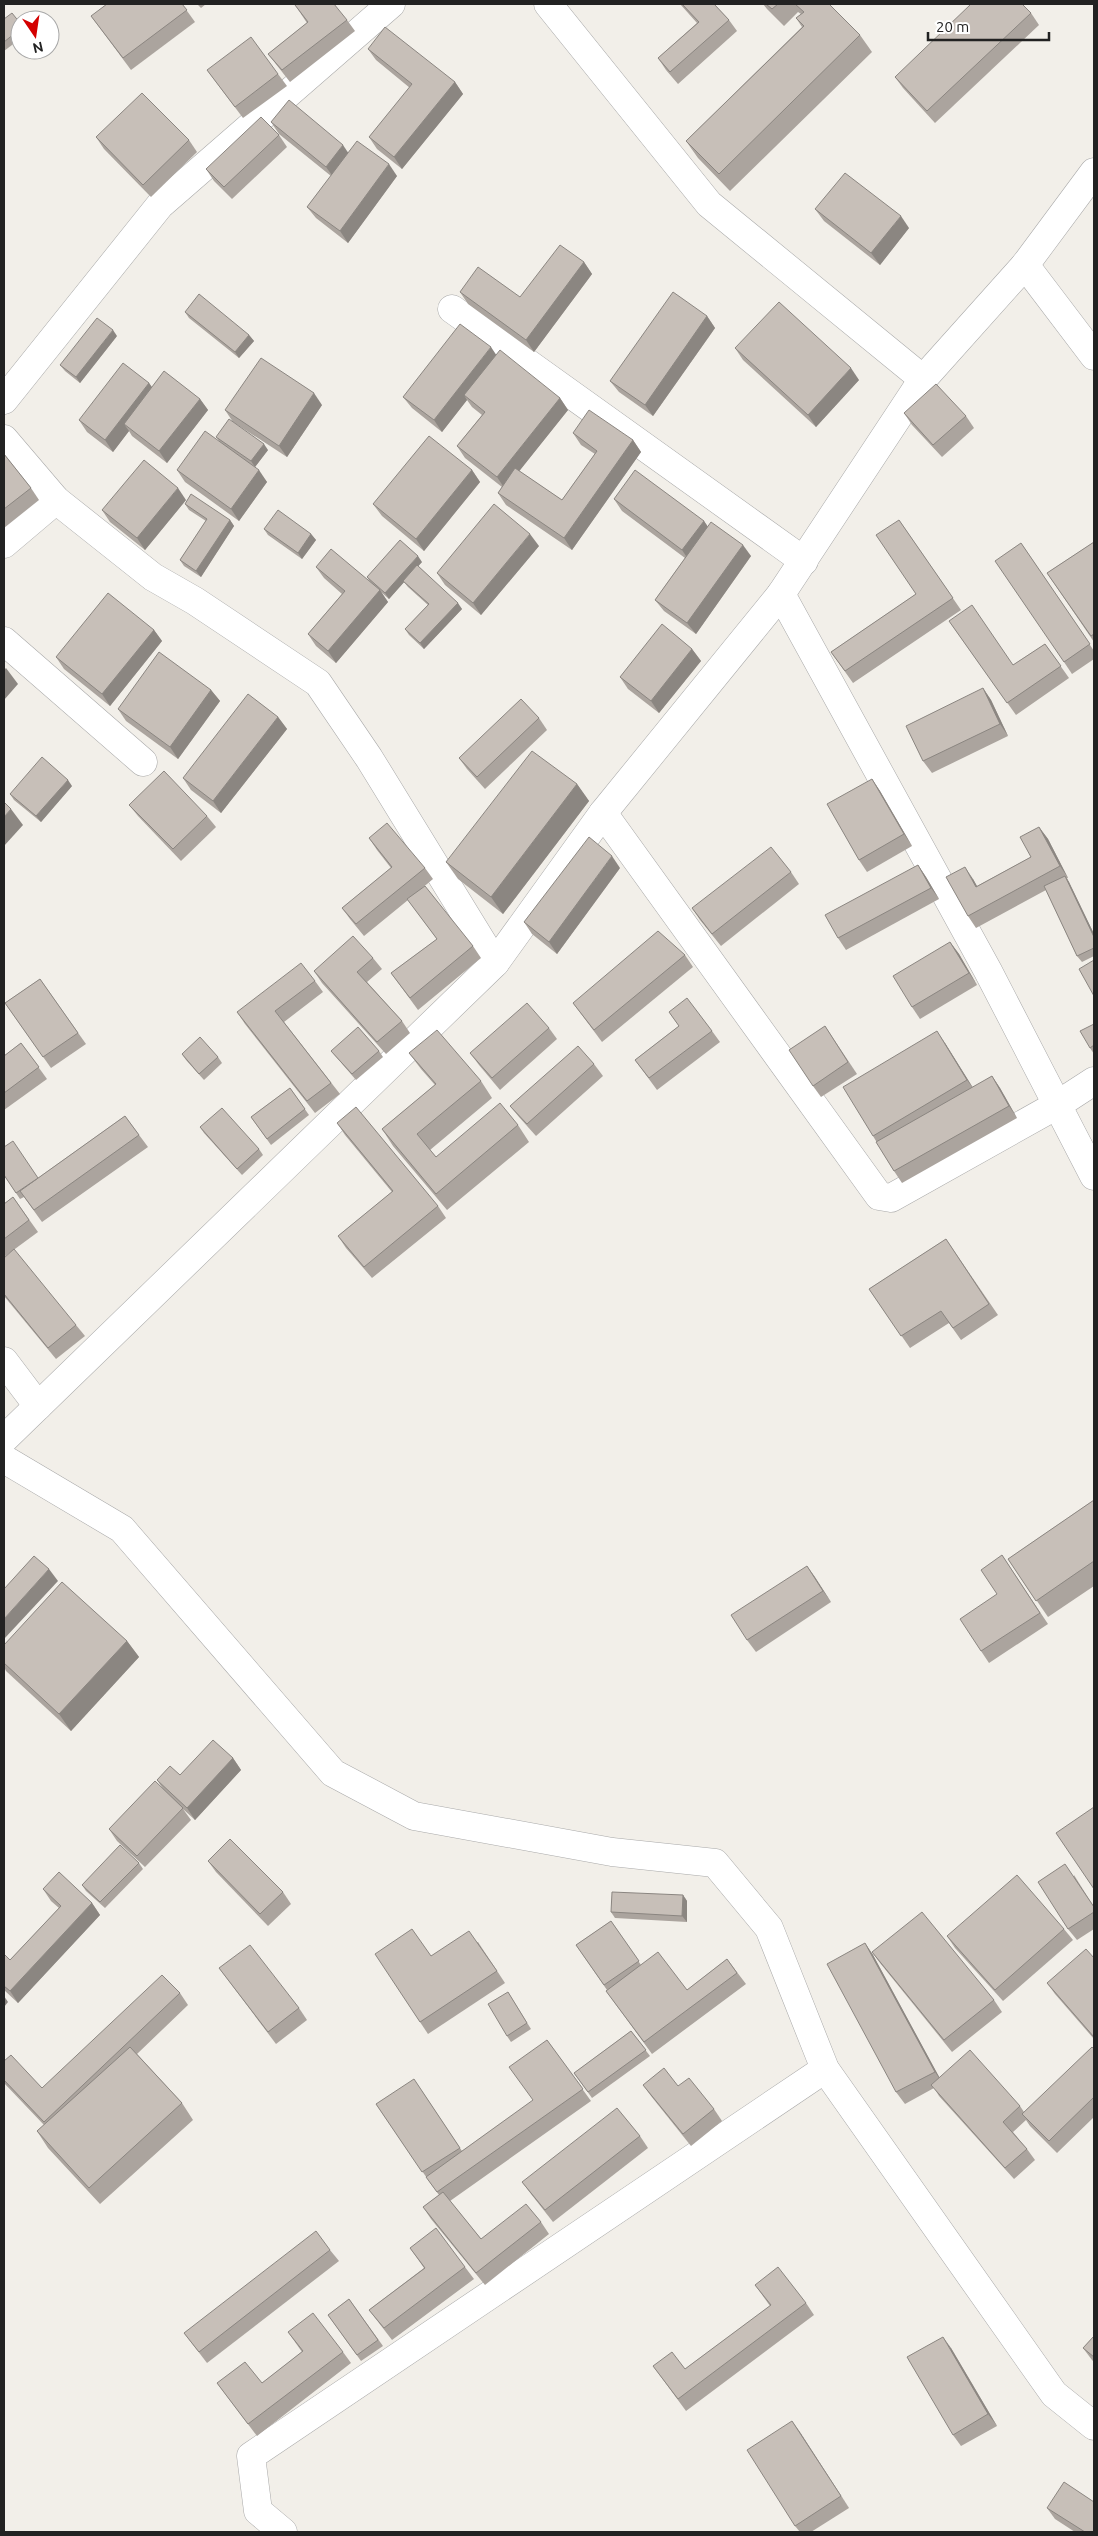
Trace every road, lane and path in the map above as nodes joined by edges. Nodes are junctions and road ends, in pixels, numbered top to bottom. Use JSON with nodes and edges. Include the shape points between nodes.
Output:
{"nodes":[{"id":1,"x":391,"y":4,"type":"edge"},
{"id":2,"x":548,"y":4,"type":"edge"},
{"id":3,"x":1094,"y":172,"type":"edge"},
{"id":4,"x":1025,"y":265,"type":"junction"},
{"id":5,"x":452,"y":309,"type":"dead end"},
{"id":6,"x":1094,"y":356,"type":"edge"},
{"id":7,"x":923,"y":379,"type":"junction"},
{"id":8,"x":4,"y":400,"type":"edge"},
{"id":9,"x":4,"y":439,"type":"edge"},
{"id":10,"x":56,"y":500,"type":"junction"},
{"id":11,"x":4,"y":544,"type":"edge"},
{"id":12,"x":804,"y":561,"type":"junction"},
{"id":13,"x":781,"y":594,"type":"junction"},
{"id":14,"x":4,"y":641,"type":"edge"},
{"id":15,"x":143,"y":762,"type":"dead end"},
{"id":16,"x":602,"y":813,"type":"junction"},
{"id":17,"x":495,"y":963,"type":"junction"},
{"id":18,"x":1094,"y":1081,"type":"edge"},
{"id":19,"x":1058,"y":1105,"type":"junction"},
{"id":20,"x":1094,"y":1176,"type":"edge"},
{"id":21,"x":4,"y":1361,"type":"edge"},
{"id":22,"x":38,"y":1406,"type":"junction"},
{"id":23,"x":5,"y":1456,"type":"edge"},
{"id":24,"x":825,"y":2069,"type":"junction"},
{"id":25,"x":1094,"y":2426,"type":"edge"},
{"id":26,"x":283,"y":2532,"type":"edge"}],
"edges":[{"from":1,"to":8,"type":"street","via":[[160,205]]},
{"from":2,"to":7,"type":"street","via":[[709,204]]},
{"from":3,"to":4,"type":"street"},
{"from":4,"to":6,"type":"street"},
{"from":4,"to":7,"type":"street"},
{"from":5,"to":12,"type":"street"},
{"from":7,"to":12,"type":"street"},
{"from":9,"to":10,"type":"street"},
{"from":10,"to":11,"type":"street"},
{"from":10,"to":17,"type":"street","via":[[153,576],[318,683],[369,758]]},
{"from":12,"to":13,"type":"street"},
{"from":13,"to":16,"type":"street"},
{"from":13,"to":19,"type":"street"},
{"from":14,"to":15,"type":"street"},
{"from":16,"to":17,"type":"street"},
{"from":16,"to":19,"type":"street","via":[[879,1196],[891,1198]]},
{"from":17,"to":22,"type":"street"},
{"from":18,"to":19,"type":"street"},
{"from":19,"to":20,"type":"street"},
{"from":21,"to":22,"type":"street"},
{"from":22,"to":23,"type":"street"},
{"from":23,"to":24,"type":"street","via":[[122,1529],[333,1773],[414,1816],[612,1852],[715,1863],[769,1928]]},
{"from":24,"to":25,"type":"street","via":[[1054,2394]]},
{"from":24,"to":26,"type":"street","via":[[251,2456],[258,2510]]}]}
